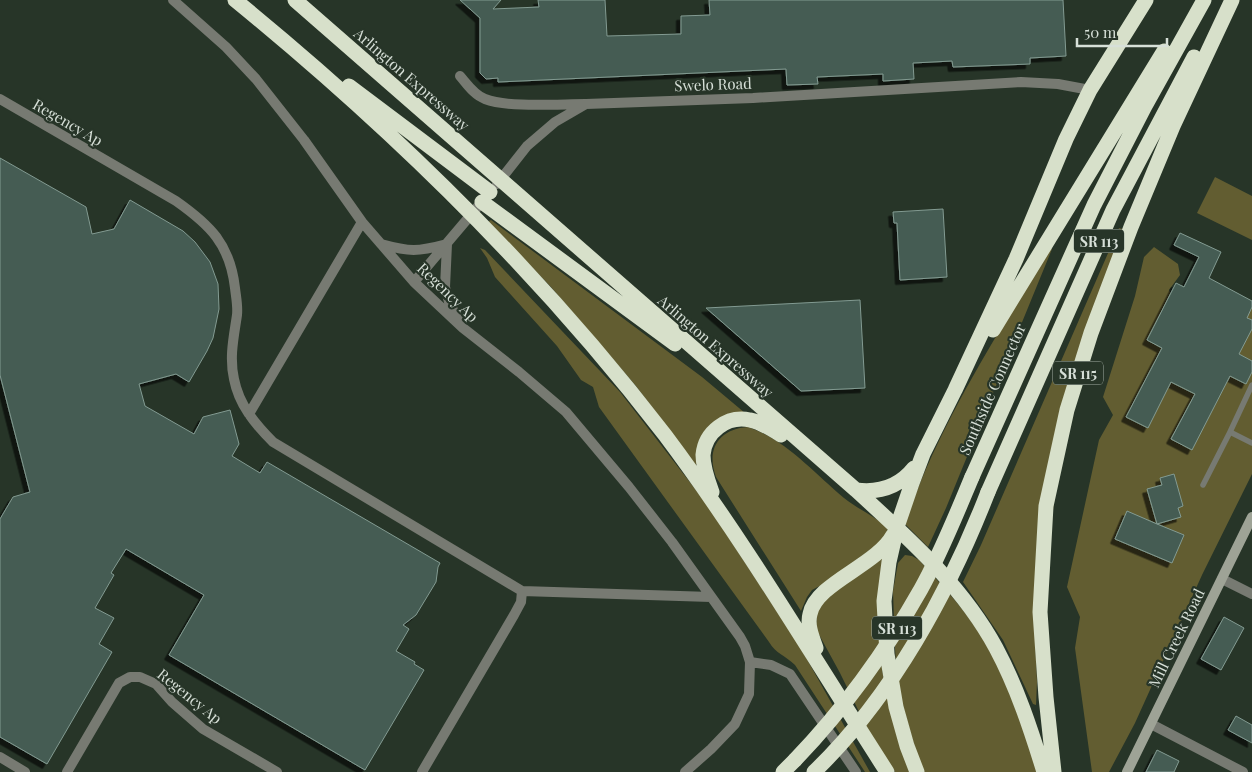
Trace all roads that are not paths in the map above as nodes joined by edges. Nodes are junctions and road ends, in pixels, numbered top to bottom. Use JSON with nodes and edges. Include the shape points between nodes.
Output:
{"nodes":[{"id":1,"x":173,"y":0,"type":"edge"},
{"id":2,"x":235,"y":0,"type":"edge"},
{"id":3,"x":295,"y":0,"type":"edge"},
{"id":4,"x":1146,"y":0,"type":"edge"},
{"id":5,"x":1198,"y":0,"type":"edge"},
{"id":6,"x":1204,"y":0,"type":"edge"},
{"id":7,"x":1231,"y":0,"type":"edge"},
{"id":8,"x":255,"y":17,"type":"junction"},
{"id":9,"x":460,"y":76,"type":"dead end"},
{"id":10,"x":1090,"y":90,"type":"junction"},
{"id":11,"x":0,"y":100,"type":"edge"},
{"id":12,"x":586,"y":104,"type":"junction"},
{"id":13,"x":491,"y":191,"type":"junction"},
{"id":14,"x":471,"y":216,"type":"junction"},
{"id":15,"x":362,"y":222,"type":"junction"},
{"id":16,"x":380,"y":244,"type":"junction"},
{"id":17,"x":447,"y":244,"type":"junction"},
{"id":18,"x":414,"y":282,"type":"junction"},
{"id":19,"x":463,"y":328,"type":"junction"},
{"id":20,"x":1252,"y":385,"type":"edge"},
{"id":21,"x":955,"y":390,"type":"junction"},
{"id":22,"x":747,"y":396,"type":"junction"},
{"id":23,"x":249,"y":414,"type":"junction"},
{"id":24,"x":1230,"y":432,"type":"junction"},
{"id":25,"x":1252,"y":443,"type":"edge"},
{"id":26,"x":923,"y":454,"type":"junction"},
{"id":27,"x":828,"y":466,"type":"junction"},
{"id":28,"x":1203,"y":485,"type":"dead end"},
{"id":29,"x":856,"y":490,"type":"junction"},
{"id":30,"x":1252,"y":517,"type":"edge"},
{"id":31,"x":724,"y":518,"type":"junction"},
{"id":32,"x":897,"y":527,"type":"junction"},
{"id":33,"x":1222,"y":579,"type":"junction"},
{"id":34,"x":522,"y":591,"type":"junction"},
{"id":35,"x":1252,"y":594,"type":"edge"},
{"id":36,"x":711,"y":597,"type":"junction"},
{"id":37,"x":750,"y":662,"type":"junction"},
{"id":38,"x":832,"y":683,"type":"junction"},
{"id":39,"x":1151,"y":724,"type":"junction"},
{"id":40,"x":0,"y":757,"type":"edge"},
{"id":41,"x":25,"y":772,"type":"edge"},
{"id":42,"x":67,"y":772,"type":"edge"},
{"id":43,"x":277,"y":772,"type":"edge"},
{"id":44,"x":422,"y":772,"type":"edge"},
{"id":45,"x":685,"y":772,"type":"edge"},
{"id":46,"x":783,"y":772,"type":"edge"},
{"id":47,"x":814,"y":772,"type":"edge"},
{"id":48,"x":856,"y":772,"type":"edge"},
{"id":49,"x":887,"y":772,"type":"edge"},
{"id":50,"x":917,"y":772,"type":"edge"},
{"id":51,"x":1044,"y":772,"type":"edge"},
{"id":52,"x":1054,"y":772,"type":"edge"},
{"id":53,"x":1128,"y":772,"type":"edge"},
{"id":54,"x":1243,"y":772,"type":"edge"}],
"edges":[{"from":1,"to":15,"type":"street","name":"Regency Ap","via":[[256,79]]},
{"from":2,"to":8,"type":"highway"},
{"from":3,"to":13,"type":"highway","name":"Arlington Expressway"},
{"from":4,"to":10,"type":"highway"},
{"from":5,"to":21,"type":"highway"},
{"from":6,"to":46,"type":"highway","name":"Southside Connector","number":"SR 113","bridge":true,"via":[[1094,206],[921,589],[847,702]]},
{"from":7,"to":47,"type":"highway","number":"SR 113","bridge":true,"via":[[1195,56],[1113,210],[962,556],[920,634],[854,727]]},
{"from":7,"to":52,"type":"highway","number":"SR 115","via":[[1130,227],[1067,410],[1046,506],[1040,612]]},
{"from":8,"to":13,"type":"highway"},
{"from":8,"to":14,"type":"highway","via":[[393,138]]},
{"from":9,"to":12,"type":"street","via":[[472,91],[484,99],[502,104]]},
{"from":10,"to":12,"type":"street","name":"Swelo Road","via":[[1021,82]]},
{"from":10,"to":21,"type":"highway"},
{"from":11,"to":23,"type":"street","name":"Regency Ap","via":[[176,201],[197,216],[220,240],[234,275],[238,307],[231,359],[233,378]]},
{"from":12,"to":13,"type":"street","name":"Swelo Road","via":[[555,122],[527,146]]},
{"from":13,"to":14,"type":"street","name":"Swelo Road"},
{"from":13,"to":22,"type":"highway"},
{"from":13,"to":22,"type":"highway","name":"Arlington Expressway"},
{"from":14,"to":17,"type":"street","name":"Swelo Road"},
{"from":14,"to":31,"type":"highway","via":[[595,348],[666,437]]},
{"from":15,"to":16,"type":"street","name":"Regency Ap"},
{"from":15,"to":23,"type":"street"},
{"from":16,"to":17,"type":"street","via":[[424,251]]},
{"from":16,"to":18,"type":"street","name":"Regency Ap"},
{"from":17,"to":18,"type":"street","name":"Swelo Road"},
{"from":17,"to":19,"type":"street","via":[[445,287]]},
{"from":18,"to":19,"type":"street","name":"Regency Ap"},
{"from":19,"to":36,"type":"street","name":"Regency Ap","via":[[566,412],[654,520]]},
{"from":20,"to":24,"type":"lane"},
{"from":21,"to":26,"type":"highway"},
{"from":22,"to":27,"type":"highway","name":"Arlington Expressway"},
{"from":23,"to":34,"type":"street","name":"Regency Ap","via":[[273,442]]},
{"from":24,"to":25,"type":"lane"},
{"from":24,"to":28,"type":"lane"},
{"from":26,"to":29,"type":"highway","via":[[899,483],[875,491]]},
{"from":26,"to":32,"type":"highway"},
{"from":27,"to":29,"type":"highway","name":"Arlington Expressway"},
{"from":27,"to":31,"type":"highway","via":[[757,422],[739,419],[724,424],[707,441],[703,460],[710,487]]},
{"from":29,"to":32,"type":"highway","name":"Arlington Expressway"},
{"from":30,"to":33,"type":"street","name":"Mill Creek Road"},
{"from":31,"to":38,"type":"highway"},
{"from":32,"to":38,"type":"highway","via":[[878,554],[826,591],[812,607],[811,634]]},
{"from":32,"to":50,"type":"highway","via":[[884,601],[887,654],[896,707]]},
{"from":32,"to":51,"type":"highway","name":"Arlington Expressway","via":[[932,561],[978,619],[997,649]]},
{"from":33,"to":35,"type":"street"},
{"from":33,"to":39,"type":"street","name":"Mill Creek Road"},
{"from":34,"to":36,"type":"street"},
{"from":34,"to":44,"type":"street","via":[[521,602],[514,615]]},
{"from":36,"to":37,"type":"street","name":"Regency Ap","via":[[740,637]]},
{"from":37,"to":45,"type":"street","name":"Regency Ap","via":[[749,694],[735,724]]},
{"from":37,"to":48,"type":"street","via":[[771,665],[790,674]]},
{"from":38,"to":49,"type":"highway"},
{"from":39,"to":53,"type":"street","name":"Mill Creek Road"},
{"from":39,"to":54,"type":"street"},
{"from":40,"to":41,"type":"street"},
{"from":42,"to":43,"type":"street","name":"Regency Ap","via":[[119,683],[140,676],[156,684],[203,729]]}]}
